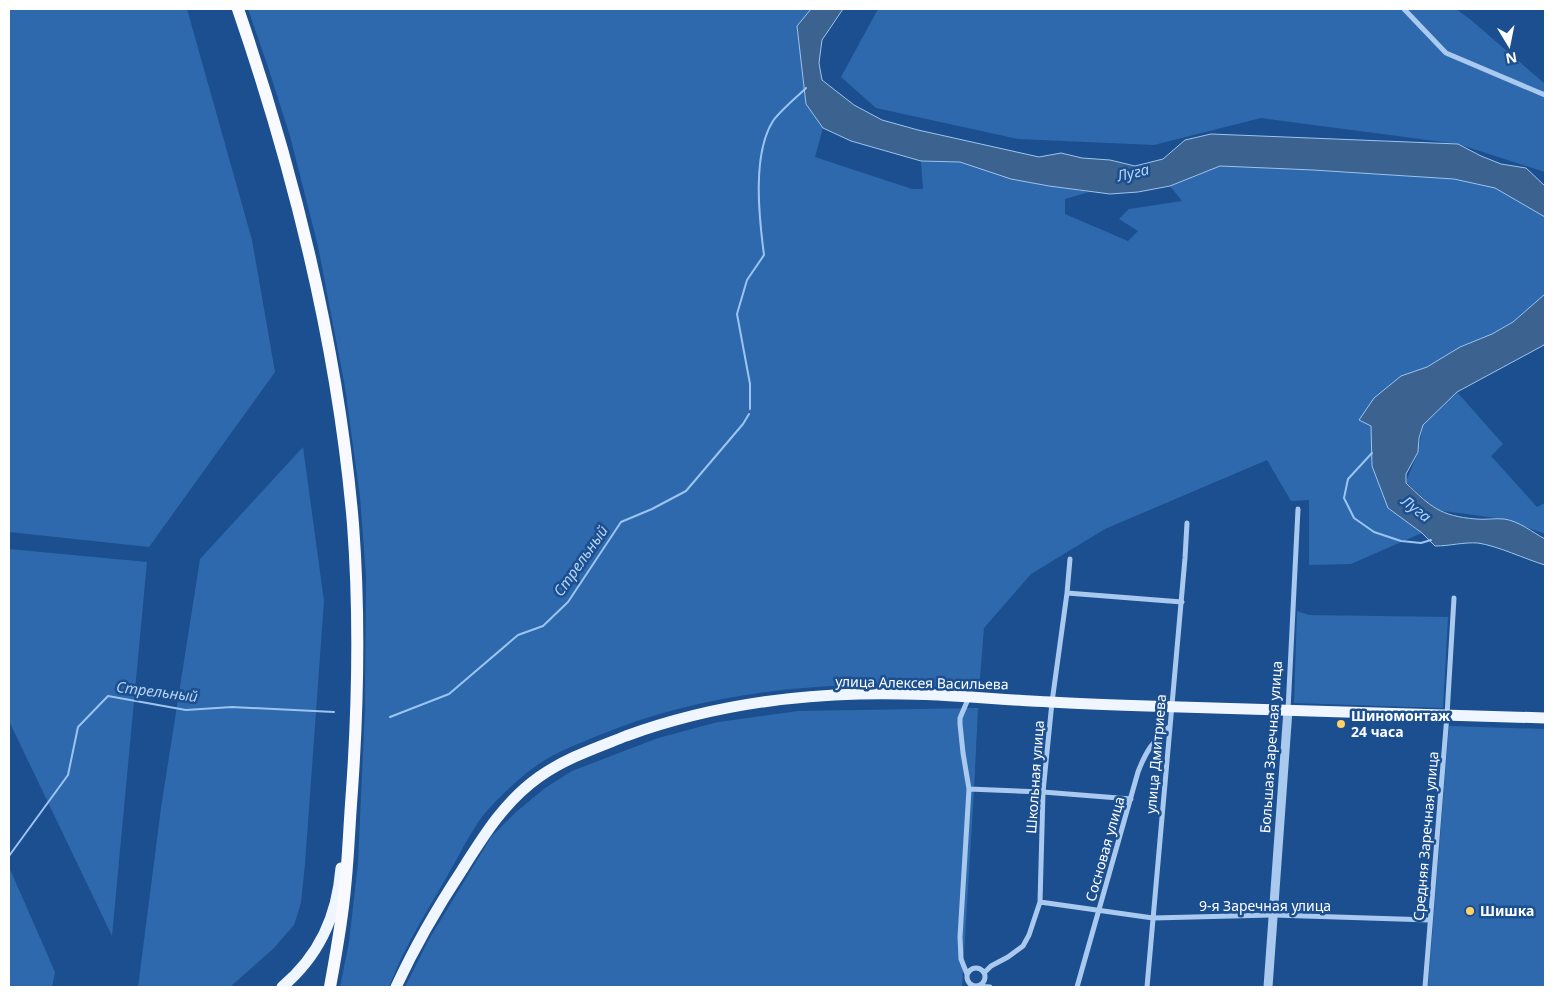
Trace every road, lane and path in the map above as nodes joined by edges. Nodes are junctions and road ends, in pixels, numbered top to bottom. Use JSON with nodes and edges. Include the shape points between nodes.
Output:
{"nodes":[{"id":1,"x":238,"y":9,"type":"edge"},
{"id":2,"x":1404,"y":9,"type":"edge"},
{"id":3,"x":1545,"y":95,"type":"edge"},
{"id":4,"x":1298,"y":509,"type":"dead end"},
{"id":5,"x":1186,"y":523,"type":"dead end"},
{"id":6,"x":1070,"y":559,"type":"dead end"},
{"id":7,"x":1066,"y":593,"type":"junction"},
{"id":8,"x":1454,"y":598,"type":"dead end"},
{"id":9,"x":1182,"y":602,"type":"junction"},
{"id":10,"x":970,"y":696,"type":"junction"},
{"id":11,"x":1052,"y":702,"type":"junction"},
{"id":12,"x":1172,"y":707,"type":"junction"},
{"id":13,"x":1288,"y":710,"type":"junction"},
{"id":14,"x":356,"y":712,"type":"junction"},
{"id":15,"x":1447,"y":715,"type":"junction"},
{"id":16,"x":1545,"y":718,"type":"edge"},
{"id":17,"x":1170,"y":726,"type":"junction"},
{"id":18,"x":969,"y":789,"type":"junction"},
{"id":19,"x":1043,"y":792,"type":"junction"},
{"id":20,"x":1131,"y":799,"type":"junction"},
{"id":21,"x":1040,"y":902,"type":"junction"},
{"id":22,"x":1100,"y":909,"type":"junction"},
{"id":23,"x":1274,"y":915,"type":"junction"},
{"id":24,"x":1153,"y":918,"type":"junction"},
{"id":25,"x":1430,"y":920,"type":"junction"},
{"id":26,"x":984,"y":973,"type":"junction"},
{"id":27,"x":967,"y":974,"type":"junction"},
{"id":28,"x":983,"y":986,"type":"edge"},
{"id":29,"x":282,"y":987,"type":"edge"},
{"id":30,"x":330,"y":987,"type":"edge"},
{"id":31,"x":396,"y":987,"type":"edge"},
{"id":32,"x":976,"y":987,"type":"edge"},
{"id":33,"x":990,"y":987,"type":"edge"},
{"id":34,"x":1077,"y":987,"type":"edge"},
{"id":35,"x":1147,"y":987,"type":"edge"},
{"id":36,"x":1268,"y":987,"type":"edge"},
{"id":37,"x":1425,"y":987,"type":"edge"}],
"edges":[{"from":1,"to":14,"type":"highway","via":[[296,198],[334,380],[353,526]]},
{"from":2,"to":3,"type":"street","via":[[1446,53]]},
{"from":4,"to":13,"type":"street","name":"Большая Заречная улица"},
{"from":5,"to":9,"type":"street","name":"улица Дмитриева"},
{"from":6,"to":7,"type":"street","name":"Школьная улица"},
{"from":7,"to":9,"type":"street"},
{"from":7,"to":11,"type":"street","name":"Школьная улица"},
{"from":8,"to":15,"type":"street","name":"Средняя Заречная улица"},
{"from":9,"to":12,"type":"street","name":"улица Дмитриева"},
{"from":10,"to":11,"type":"main road","name":"улица Алексея Васильева"},
{"from":10,"to":18,"type":"street","via":[[960,718]]},
{"from":10,"to":31,"type":"main road","name":"улица Алексея Васильева","via":[[860,694],[766,702],[686,717],[566,761],[523,790],[496,818],[444,897]]},
{"from":11,"to":12,"type":"main road","name":"улица Алексея Васильева"},
{"from":11,"to":19,"type":"street","name":"Школьная улица"},
{"from":12,"to":13,"type":"main road","name":"улица Алексея Васильева"},
{"from":12,"to":17,"type":"street","name":"улица Дмитриева"},
{"from":13,"to":15,"type":"main road","name":"улица Алексея Васильева"},
{"from":13,"to":23,"type":"street","name":"Большая Заречная улица"},
{"from":14,"to":29,"type":"main road","via":[[334,907],[315,952]]},
{"from":14,"to":30,"type":"highway","via":[[346,886]]},
{"from":15,"to":16,"type":"main road","name":"улица Алексея Васильева"},
{"from":15,"to":25,"type":"street","name":"Средняя Заречная улица"},
{"from":17,"to":20,"type":"street","name":"Сосновая улица","via":[[1146,754]]},
{"from":17,"to":24,"type":"street","name":"улица Дмитриева"},
{"from":18,"to":19,"type":"street"},
{"from":18,"to":27,"type":"street","via":[[960,937],[961,959]]},
{"from":19,"to":20,"type":"street"},
{"from":19,"to":21,"type":"street","name":"Школьная улица"},
{"from":20,"to":22,"type":"street","name":"Сосновая улица"},
{"from":21,"to":22,"type":"street","name":"9-я Заречная улица"},
{"from":21,"to":26,"type":"street","name":"Школьная улица","via":[[1023,946]]},
{"from":22,"to":24,"type":"street","name":"9-я Заречная улица"},
{"from":22,"to":34,"type":"street","name":"Сосновая улица"},
{"from":23,"to":24,"type":"street","name":"9-я Заречная улица"},
{"from":23,"to":25,"type":"street","name":"9-я Заречная улица"},
{"from":23,"to":36,"type":"street","name":"Большая Заречная улица"},
{"from":24,"to":35,"type":"street","name":"улица Дмитриева"},
{"from":25,"to":37,"type":"street","name":"Средняя Заречная улица"},
{"from":26,"to":27,"type":"street","via":[[974,968]]},
{"from":26,"to":32,"type":"street","via":[[984,982]]},
{"from":27,"to":32,"type":"street","via":[[968,982]]},
{"from":28,"to":32,"type":"street"},
{"from":28,"to":33,"type":"street"}]}
